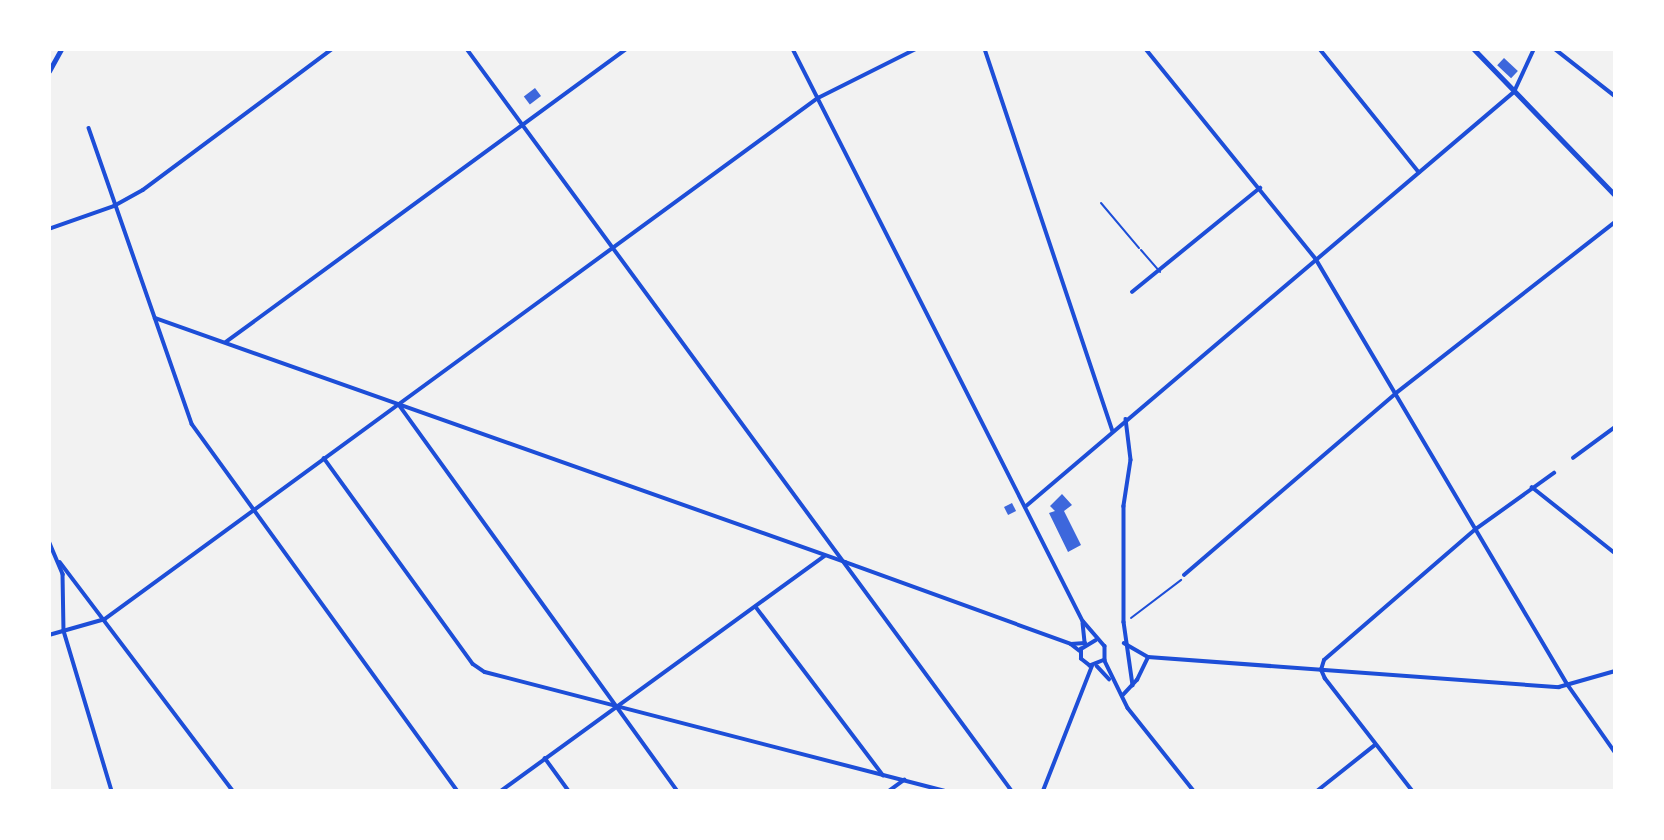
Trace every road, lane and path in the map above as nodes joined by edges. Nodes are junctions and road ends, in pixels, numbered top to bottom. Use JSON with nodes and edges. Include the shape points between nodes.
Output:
{"nodes":[{"id":1,"x":61,"y":49,"type":"edge"},
{"id":2,"x":332,"y":49,"type":"edge"},
{"id":3,"x":467,"y":49,"type":"edge"},
{"id":4,"x":627,"y":49,"type":"edge"},
{"id":5,"x":793,"y":49,"type":"edge"},
{"id":6,"x":916,"y":49,"type":"edge"},
{"id":7,"x":985,"y":49,"type":"edge"},
{"id":8,"x":1146,"y":49,"type":"edge"},
{"id":9,"x":1320,"y":49,"type":"edge"},
{"id":10,"x":1474,"y":49,"type":"edge"},
{"id":11,"x":1534,"y":49,"type":"edge"},
{"id":12,"x":1555,"y":49,"type":"edge"},
{"id":13,"x":49,"y":71,"type":"edge"},
{"id":14,"x":1514,"y":92,"type":"junction"},
{"id":15,"x":1615,"y":96,"type":"edge"},
{"id":16,"x":818,"y":99,"type":"junction"},
{"id":17,"x":524,"y":125,"type":"junction"},
{"id":18,"x":89,"y":128,"type":"dead end"},
{"id":19,"x":1419,"y":172,"type":"junction"},
{"id":20,"x":1259,"y":188,"type":"junction"},
{"id":21,"x":1615,"y":195,"type":"edge"},
{"id":22,"x":1101,"y":203,"type":"dead end"},
{"id":23,"x":114,"y":206,"type":"junction"},
{"id":24,"x":1615,"y":222,"type":"edge"},
{"id":25,"x":49,"y":229,"type":"edge"},
{"id":26,"x":614,"y":245,"type":"junction"},
{"id":27,"x":1141,"y":250,"type":"joint"},
{"id":28,"x":1316,"y":259,"type":"junction"},
{"id":29,"x":1160,"y":272,"type":"junction"},
{"id":30,"x":1132,"y":292,"type":"dead end"},
{"id":31,"x":155,"y":318,"type":"junction"},
{"id":32,"x":226,"y":342,"type":"junction"},
{"id":33,"x":1395,"y":394,"type":"junction"},
{"id":34,"x":398,"y":405,"type":"junction"},
{"id":35,"x":1126,"y":419,"type":"junction"},
{"id":36,"x":1615,"y":427,"type":"edge"},
{"id":37,"x":1112,"y":431,"type":"junction"},
{"id":38,"x":324,"y":458,"type":"junction"},
{"id":39,"x":1573,"y":458,"type":"dead end"},
{"id":40,"x":1554,"y":473,"type":"dead end"},
{"id":41,"x":1532,"y":488,"type":"junction"},
{"id":42,"x":1025,"y":506,"type":"junction"},
{"id":43,"x":253,"y":509,"type":"junction"},
{"id":44,"x":1476,"y":529,"type":"junction"},
{"id":45,"x":49,"y":541,"type":"edge"},
{"id":46,"x":1615,"y":553,"type":"edge"},
{"id":47,"x":826,"y":555,"type":"junction"},
{"id":48,"x":60,"y":562,"type":"junction"},
{"id":49,"x":845,"y":562,"type":"junction"},
{"id":50,"x":1184,"y":575,"type":"joint"},
{"id":51,"x":756,"y":607,"type":"junction"},
{"id":52,"x":105,"y":619,"type":"junction"},
{"id":53,"x":1083,"y":621,"type":"junction"},
{"id":54,"x":1124,"y":622,"type":"junction"},
{"id":55,"x":64,"y":631,"type":"junction"},
{"id":56,"x":49,"y":635,"type":"edge"},
{"id":57,"x":1096,"y":640,"type":"junction"},
{"id":58,"x":1085,"y":643,"type":"junction"},
{"id":59,"x":1124,"y":643,"type":"junction"},
{"id":60,"x":1071,"y":644,"type":"junction"},
{"id":61,"x":1080,"y":651,"type":"junction"},
{"id":62,"x":1148,"y":657,"type":"junction"},
{"id":63,"x":1105,"y":660,"type":"junction"},
{"id":64,"x":1092,"y":665,"type":"junction"},
{"id":65,"x":1321,"y":670,"type":"junction"},
{"id":66,"x":1615,"y":671,"type":"edge"},
{"id":67,"x":1111,"y":680,"type":"junction"},
{"id":68,"x":1132,"y":685,"type":"junction"},
{"id":69,"x":1568,"y":685,"type":"junction"},
{"id":70,"x":1121,"y":697,"type":"junction"},
{"id":71,"x":617,"y":707,"type":"junction"},
{"id":72,"x":1375,"y":746,"type":"junction"},
{"id":73,"x":1615,"y":752,"type":"edge"},
{"id":74,"x":545,"y":758,"type":"junction"},
{"id":75,"x":883,"y":775,"type":"junction"},
{"id":76,"x":904,"y":780,"type":"junction"},
{"id":77,"x":112,"y":791,"type":"edge"},
{"id":78,"x":233,"y":791,"type":"edge"},
{"id":79,"x":458,"y":791,"type":"edge"},
{"id":80,"x":501,"y":791,"type":"edge"},
{"id":81,"x":569,"y":791,"type":"edge"},
{"id":82,"x":678,"y":791,"type":"edge"},
{"id":83,"x":888,"y":791,"type":"edge"},
{"id":84,"x":944,"y":791,"type":"edge"},
{"id":85,"x":1012,"y":791,"type":"edge"},
{"id":86,"x":1043,"y":791,"type":"edge"},
{"id":87,"x":1194,"y":791,"type":"edge"},
{"id":88,"x":1317,"y":791,"type":"edge"},
{"id":89,"x":1412,"y":791,"type":"edge"}],
"edges":[{"from":1,"to":13,"type":"highway"},
{"from":2,"to":23,"type":"street","via":[[143,190]]},
{"from":3,"to":17,"type":"street"},
{"from":4,"to":17,"type":"street"},
{"from":5,"to":16,"type":"street"},
{"from":6,"to":16,"type":"street"},
{"from":7,"to":37,"type":"street"},
{"from":8,"to":20,"type":"street"},
{"from":9,"to":19,"type":"street"},
{"from":10,"to":14,"type":"main road"},
{"from":11,"to":14,"type":"street"},
{"from":12,"to":15,"type":"street"},
{"from":14,"to":19,"type":"street"},
{"from":14,"to":21,"type":"main road"},
{"from":16,"to":26,"type":"street"},
{"from":16,"to":42,"type":"street"},
{"from":17,"to":26,"type":"street"},
{"from":17,"to":32,"type":"street"},
{"from":18,"to":23,"type":"street"},
{"from":19,"to":28,"type":"street"},
{"from":20,"to":28,"type":"street"},
{"from":20,"to":29,"type":"street"},
{"from":22,"to":27,"type":"path"},
{"from":23,"to":25,"type":"street"},
{"from":23,"to":31,"type":"street"},
{"from":24,"to":33,"type":"street"},
{"from":26,"to":34,"type":"street"},
{"from":26,"to":49,"type":"street"},
{"from":27,"to":29,"type":"lane"},
{"from":28,"to":33,"type":"street"},
{"from":28,"to":35,"type":"street"},
{"from":29,"to":30,"type":"street"},
{"from":31,"to":32,"type":"street"},
{"from":31,"to":43,"type":"street","via":[[192,424]]},
{"from":32,"to":34,"type":"street"},
{"from":33,"to":44,"type":"street"},
{"from":33,"to":50,"type":"street"},
{"from":34,"to":38,"type":"street"},
{"from":34,"to":47,"type":"street"},
{"from":34,"to":71,"type":"street"},
{"from":35,"to":37,"type":"street"},
{"from":35,"to":54,"type":"street","via":[[1131,460],[1124,506]]},
{"from":36,"to":39,"type":"street"},
{"from":37,"to":42,"type":"street"},
{"from":38,"to":43,"type":"street"},
{"from":38,"to":71,"type":"street","via":[[473,664],[491,675]]},
{"from":40,"to":41,"type":"street"},
{"from":41,"to":44,"type":"street"},
{"from":41,"to":46,"type":"street"},
{"from":42,"to":53,"type":"street"},
{"from":43,"to":52,"type":"street"},
{"from":43,"to":79,"type":"street"},
{"from":44,"to":65,"type":"street","via":[[1324,660]]},
{"from":44,"to":69,"type":"street"},
{"from":45,"to":48,"type":"street"},
{"from":47,"to":49,"type":"street"},
{"from":47,"to":51,"type":"street"},
{"from":48,"to":52,"type":"street"},
{"from":48,"to":55,"type":"street"},
{"from":49,"to":60,"type":"street"},
{"from":49,"to":85,"type":"street"},
{"from":50,"to":54,"type":"path","via":[[1180,583]]},
{"from":51,"to":71,"type":"street"},
{"from":51,"to":75,"type":"street"},
{"from":52,"to":55,"type":"street"},
{"from":52,"to":78,"type":"street"},
{"from":53,"to":57,"type":"street"},
{"from":53,"to":58,"type":"street"},
{"from":54,"to":59,"type":"street"},
{"from":55,"to":56,"type":"street"},
{"from":55,"to":77,"type":"street"},
{"from":57,"to":58,"type":"street"},
{"from":57,"to":63,"type":"street","via":[[1105,646]]},
{"from":58,"to":60,"type":"street"},
{"from":58,"to":61,"type":"street"},
{"from":59,"to":62,"type":"street"},
{"from":59,"to":68,"type":"street"},
{"from":60,"to":61,"type":"street"},
{"from":61,"to":64,"type":"street"},
{"from":62,"to":65,"type":"street"},
{"from":62,"to":68,"type":"street"},
{"from":63,"to":64,"type":"street"},
{"from":63,"to":67,"type":"street"},
{"from":64,"to":67,"type":"street"},
{"from":64,"to":86,"type":"street"},
{"from":65,"to":69,"type":"street"},
{"from":65,"to":72,"type":"street"},
{"from":66,"to":69,"type":"street"},
{"from":67,"to":70,"type":"street"},
{"from":68,"to":70,"type":"street"},
{"from":69,"to":73,"type":"street"},
{"from":70,"to":87,"type":"street"},
{"from":71,"to":74,"type":"street"},
{"from":71,"to":75,"type":"street"},
{"from":71,"to":82,"type":"street"},
{"from":72,"to":88,"type":"street"},
{"from":72,"to":89,"type":"street"},
{"from":74,"to":80,"type":"street"},
{"from":74,"to":81,"type":"street"},
{"from":75,"to":76,"type":"street"},
{"from":76,"to":83,"type":"street"},
{"from":76,"to":84,"type":"street"}]}
